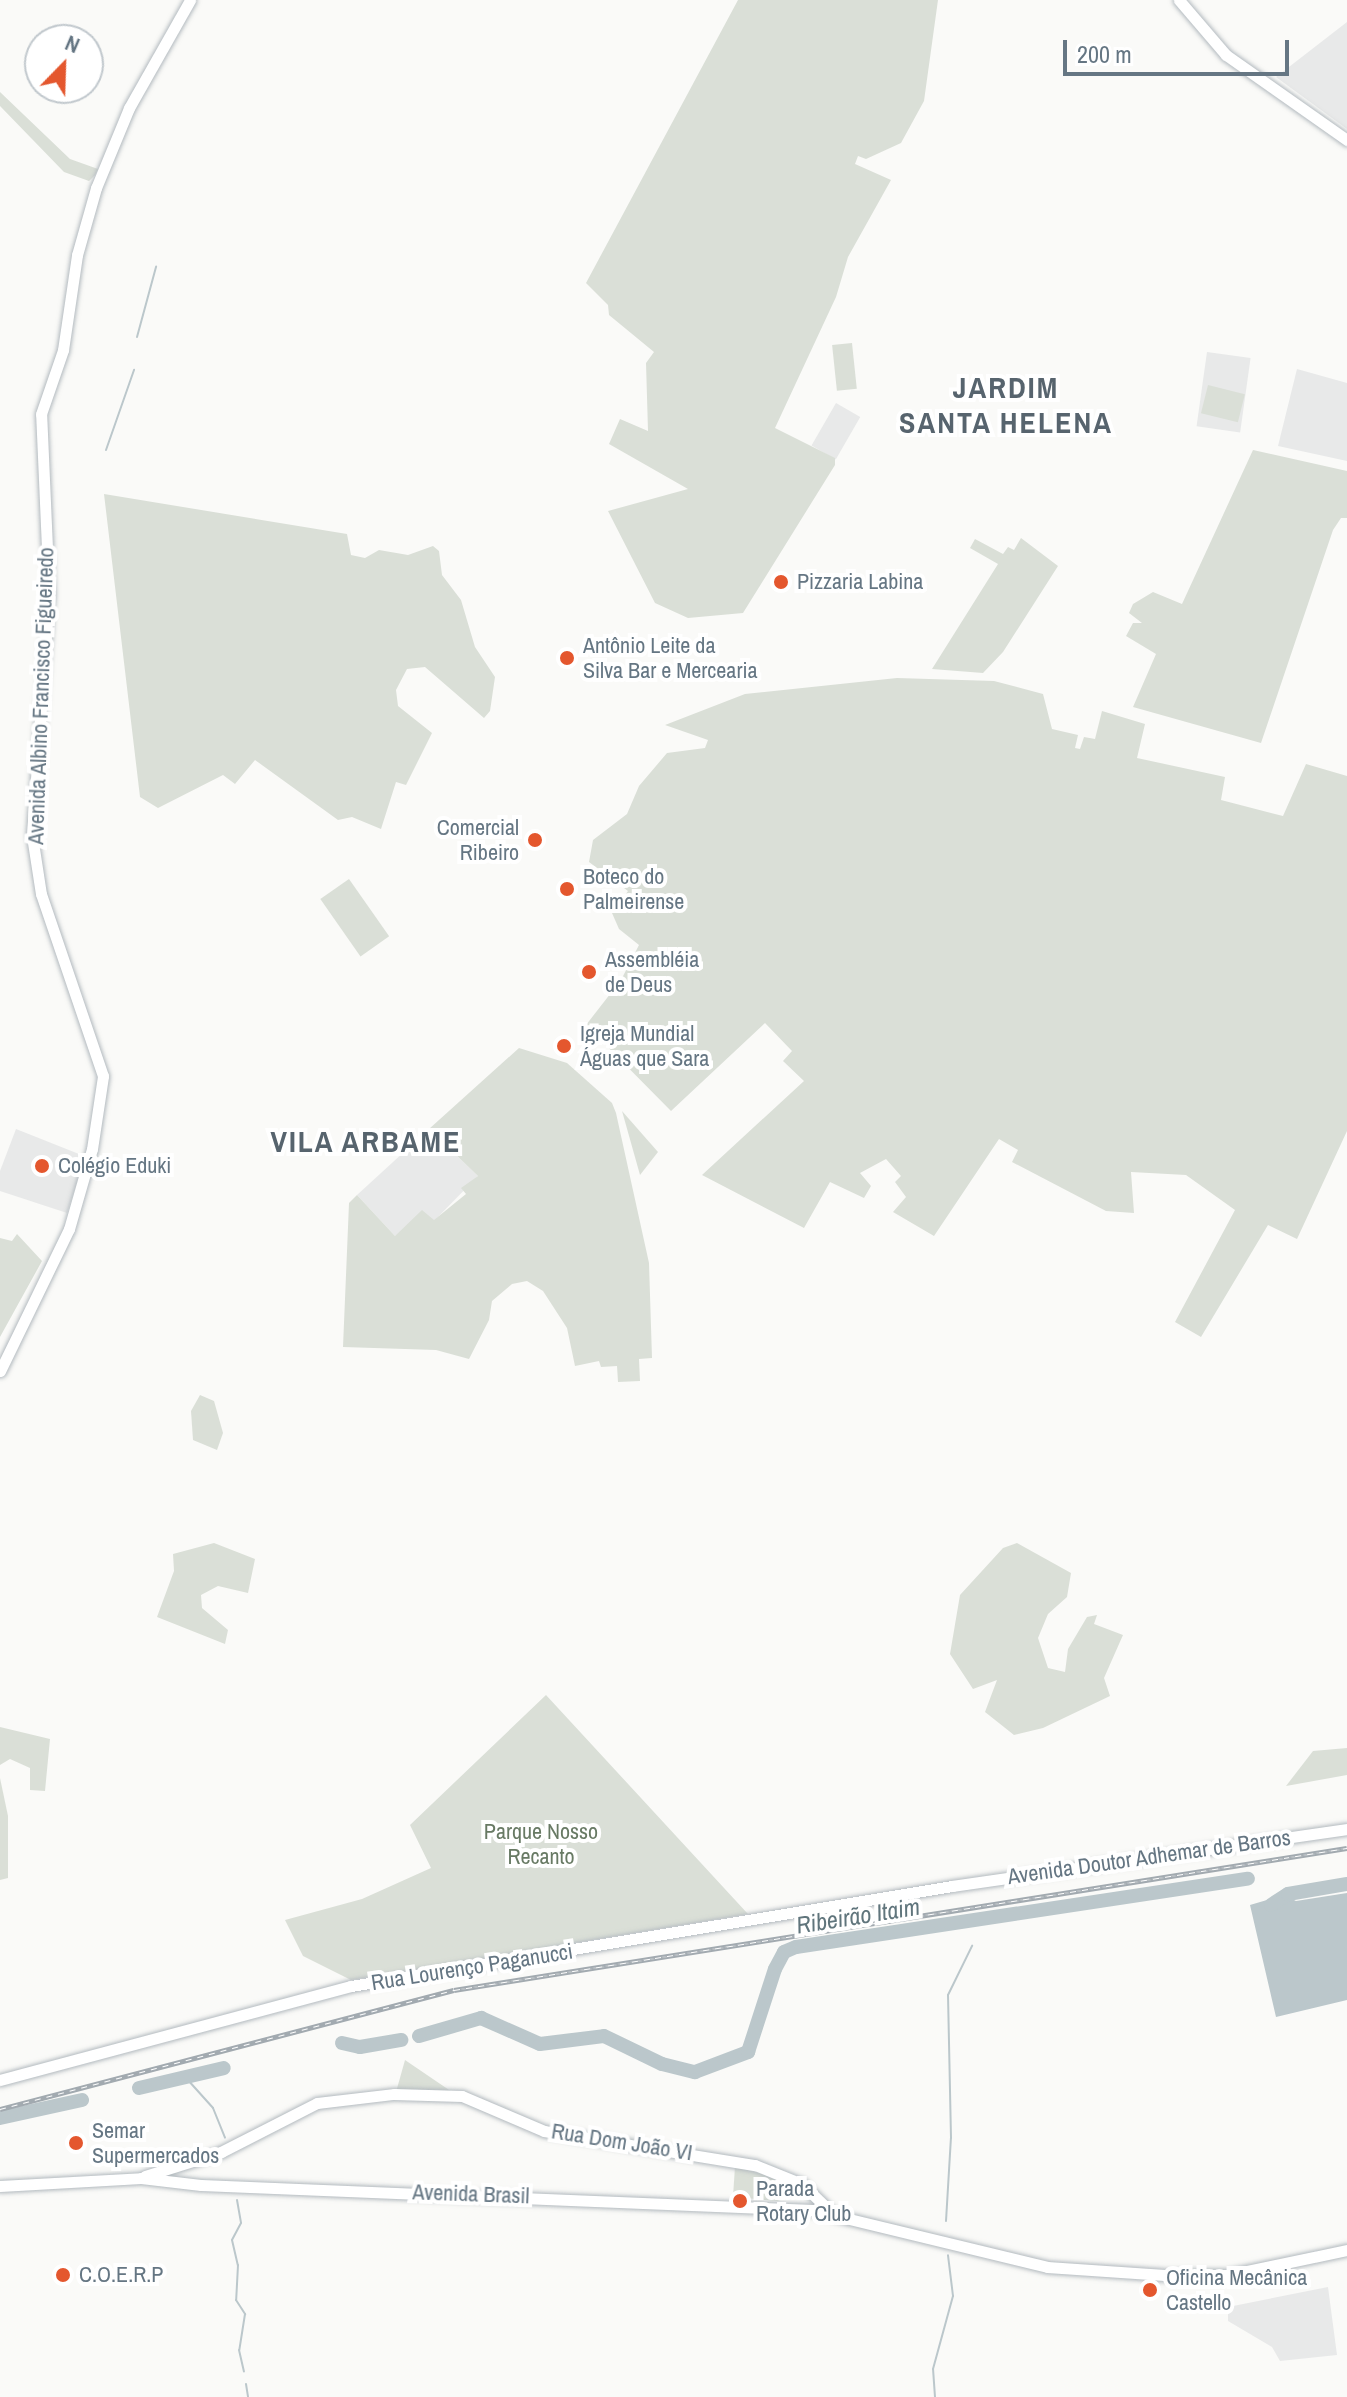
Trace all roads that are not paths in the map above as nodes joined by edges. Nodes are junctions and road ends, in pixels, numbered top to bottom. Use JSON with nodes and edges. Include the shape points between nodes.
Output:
{"nodes":[{"id":1,"x":190,"y":0,"type":"edge"},
{"id":2,"x":1179,"y":0,"type":"edge"},
{"id":3,"x":1347,"y":140,"type":"edge"},
{"id":4,"x":0,"y":1371,"type":"edge"},
{"id":5,"x":1347,"y":1829,"type":"edge"},
{"id":6,"x":952,"y":1886,"type":"joint"},
{"id":7,"x":0,"y":2080,"type":"edge"},
{"id":8,"x":185,"y":2164,"type":"junction"},
{"id":9,"x":141,"y":2178,"type":"junction"},
{"id":10,"x":188,"y":2184,"type":"junction"},
{"id":11,"x":0,"y":2186,"type":"edge"},
{"id":12,"x":814,"y":2205,"type":"junction"},
{"id":13,"x":1347,"y":2250,"type":"edge"}],
"edges":[{"from":1,"to":4,"type":"main road","name":"Avenida Albino Francisco Figueiredo","via":[[129,108],[96,188],[77,255],[63,350],[40,422],[49,594],[32,836],[41,894],[103,1076],[92,1149],[69,1229]]},
{"from":2,"to":3,"type":"main road","via":[[1211,42]]},
{"from":5,"to":6,"type":"main road","name":"Avenida Doutor Adhemar de Barros"},
{"from":6,"to":7,"type":"main road","name":"Rua Lourenço Paganucci","via":[[351,1986]]},
{"from":8,"to":9,"type":"main road","name":"Rua Dom João VI"},
{"from":8,"to":10,"type":"main road"},
{"from":8,"to":12,"type":"main road","name":"Rua Dom João VI","via":[[221,2152],[307,2106],[394,2094],[462,2096],[544,2131],[771,2170],[807,2187]]},
{"from":9,"to":10,"type":"main road","name":"Avenida Brasil"},
{"from":9,"to":11,"type":"main road","name":"Avenida Brasil"},
{"from":10,"to":12,"type":"main road","name":"Avenida Brasil"},
{"from":12,"to":13,"type":"main road","name":"Avenida Brasil","via":[[1066,2269],[1228,2275]]}]}
